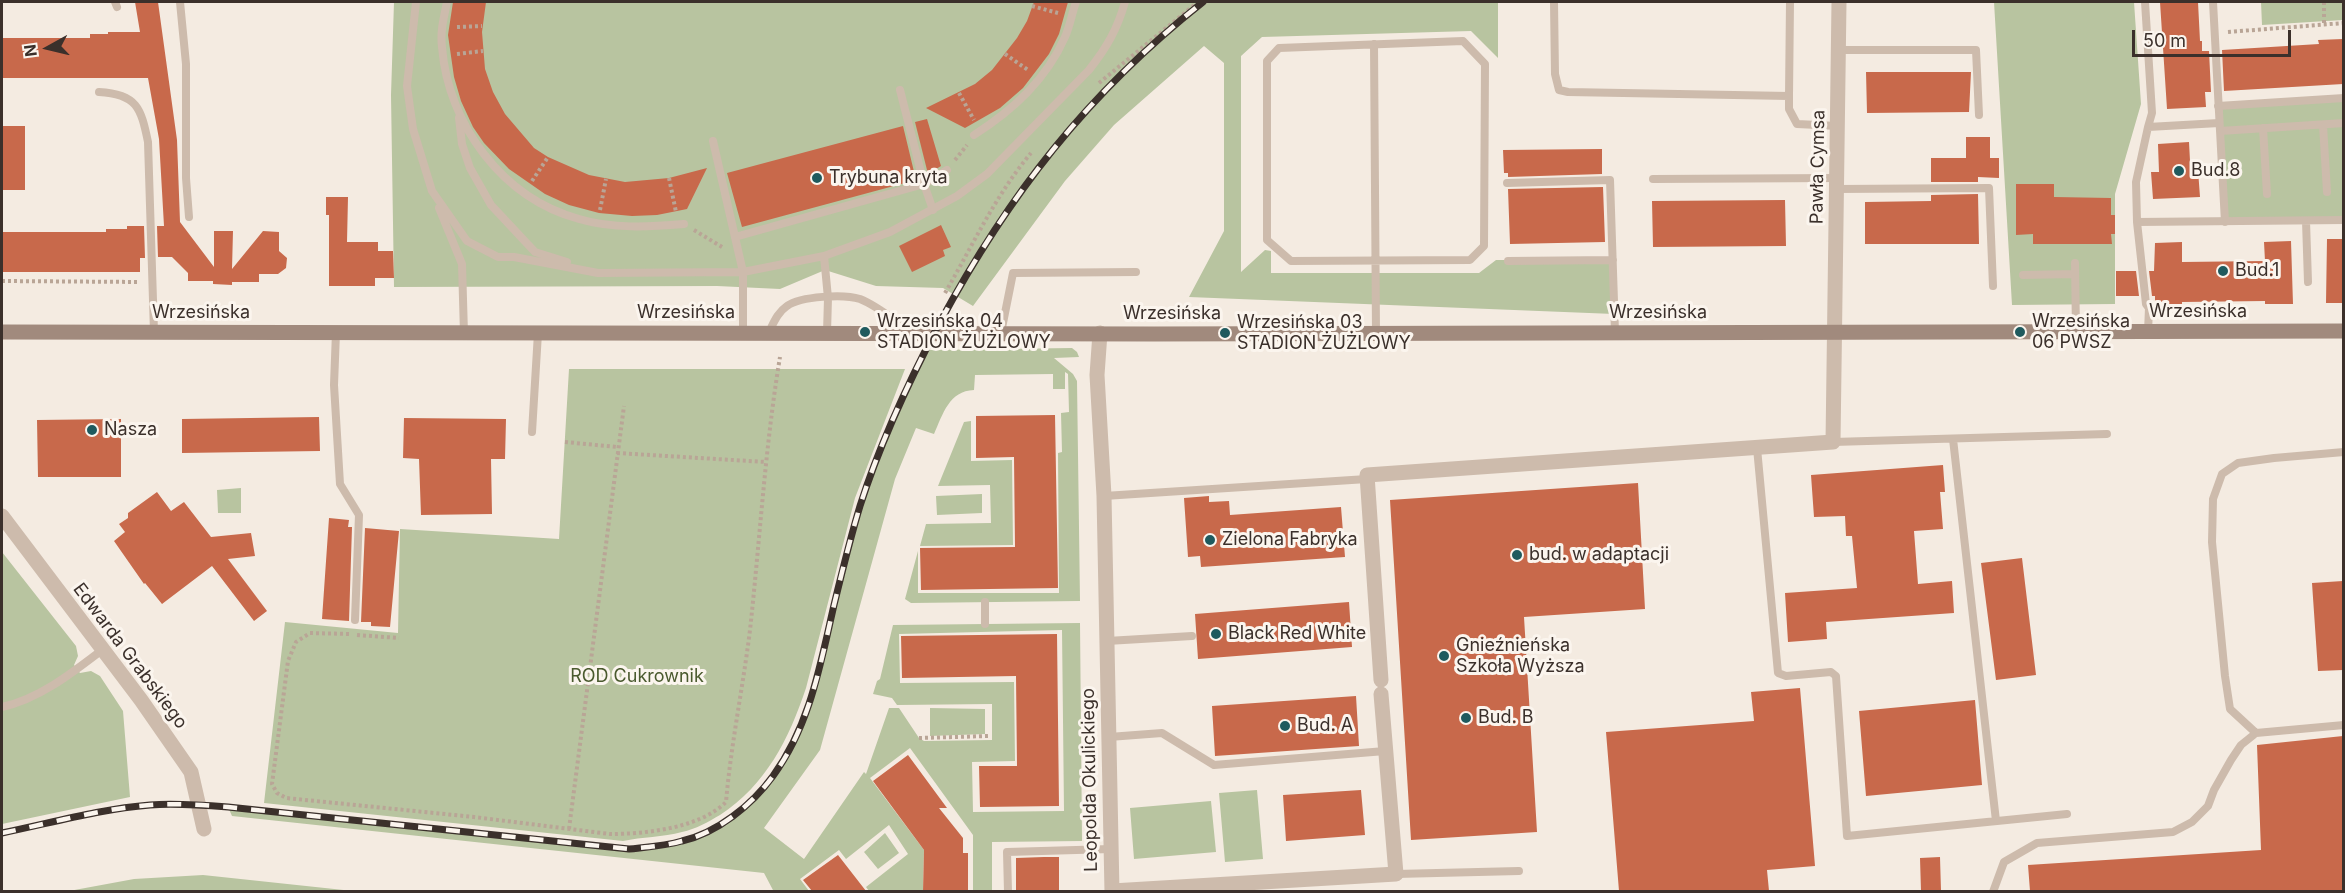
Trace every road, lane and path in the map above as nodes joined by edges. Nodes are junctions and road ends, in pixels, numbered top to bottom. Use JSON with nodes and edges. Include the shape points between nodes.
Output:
{"nodes":[{"id":1,"x":180,"y":2,"type":"edge"},
{"id":2,"x":416,"y":2,"type":"edge"},
{"id":3,"x":447,"y":2,"type":"edge"},
{"id":4,"x":1076,"y":2,"type":"edge"},
{"id":5,"x":1125,"y":2,"type":"edge"},
{"id":6,"x":1198,"y":2,"type":"edge"},
{"id":7,"x":1554,"y":2,"type":"edge"},
{"id":8,"x":1790,"y":2,"type":"edge"},
{"id":9,"x":1839,"y":2,"type":"edge"},
{"id":10,"x":2145,"y":2,"type":"edge"},
{"id":11,"x":2213,"y":2,"type":"edge"},
{"id":12,"x":2324,"y":2,"type":"edge"},
{"id":13,"x":1032,"y":6,"type":"dead end"},
{"id":14,"x":1064,"y":15,"type":"dead end"},
{"id":15,"x":2343,"y":23,"type":"edge"},
{"id":16,"x":2324,"y":25,"type":"junction"},
{"id":17,"x":482,"y":26,"type":"dead end"},
{"id":18,"x":447,"y":27,"type":"dead end"},
{"id":19,"x":2215,"y":33,"type":"junction"},
{"id":20,"x":1374,"y":44,"type":"junction"},
{"id":21,"x":1839,"y":50,"type":"junction"},
{"id":22,"x":483,"y":51,"type":"dead end"},
{"id":23,"x":1005,"y":54,"type":"dead end"},
{"id":24,"x":450,"y":55,"type":"dead end"},
{"id":25,"x":1034,"y":74,"type":"dead end"},
{"id":26,"x":1093,"y":88,"type":"dead end"},
{"id":27,"x":900,"y":90,"type":"dead end"},
{"id":28,"x":99,"y":92,"type":"dead end"},
{"id":29,"x":959,"y":93,"type":"dead end"},
{"id":30,"x":1789,"y":96,"type":"junction"},
{"id":31,"x":2343,"y":98,"type":"edge"},
{"id":32,"x":2218,"y":106,"type":"junction"},
{"id":33,"x":1979,"y":116,"type":"dead end"},
{"id":34,"x":459,"y":117,"type":"junction"},
{"id":35,"x":975,"y":123,"type":"dead end"},
{"id":36,"x":2343,"y":123,"type":"edge"},
{"id":37,"x":2323,"y":124,"type":"junction"},
{"id":38,"x":1838,"y":126,"type":"junction"},
{"id":39,"x":2148,"y":127,"type":"junction"},
{"id":40,"x":2220,"y":127,"type":"junction"},
{"id":41,"x":2263,"y":128,"type":"junction"},
{"id":42,"x":974,"y":135,"type":"joint"},
{"id":43,"x":713,"y":141,"type":"dead end"},
{"id":44,"x":1036,"y":147,"type":"dead end"},
{"id":45,"x":548,"y":157,"type":"dead end"},
{"id":46,"x":947,"y":170,"type":"joint"},
{"id":47,"x":669,"y":178,"type":"dead end"},
{"id":48,"x":606,"y":179,"type":"dead end"},
{"id":49,"x":1653,"y":179,"type":"dead end"},
{"id":50,"x":1507,"y":183,"type":"dead end"},
{"id":51,"x":530,"y":184,"type":"dead end"},
{"id":52,"x":924,"y":184,"type":"junction"},
{"id":53,"x":1837,"y":184,"type":"junction"},
{"id":54,"x":432,"y":191,"type":"junction"},
{"id":55,"x":2327,"y":192,"type":"dead end"},
{"id":56,"x":2267,"y":194,"type":"dead end"},
{"id":57,"x":933,"y":210,"type":"junction"},
{"id":58,"x":676,"y":212,"type":"dead end"},
{"id":59,"x":599,"y":213,"type":"dead end"},
{"id":60,"x":189,"y":217,"type":"dead end"},
{"id":61,"x":2343,"y":220,"type":"edge"},
{"id":62,"x":2306,"y":221,"type":"junction"},
{"id":63,"x":2137,"y":222,"type":"junction"},
{"id":64,"x":2225,"y":222,"type":"junction"},
{"id":65,"x":684,"y":224,"type":"joint"},
{"id":66,"x":735,"y":237,"type":"junction"},
{"id":67,"x":722,"y":247,"type":"dead end"},
{"id":68,"x":824,"y":256,"type":"junction"},
{"id":69,"x":1376,"y":260,"type":"junction"},
{"id":70,"x":1613,"y":260,"type":"junction"},
{"id":71,"x":1508,"y":261,"type":"dead end"},
{"id":72,"x":2075,"y":263,"type":"dead end"},
{"id":73,"x":743,"y":272,"type":"junction"},
{"id":74,"x":1136,"y":272,"type":"dead end"},
{"id":75,"x":598,"y":273,"type":"junction"},
{"id":76,"x":2075,"y":274,"type":"junction"},
{"id":77,"x":2024,"y":275,"type":"dead end"},
{"id":78,"x":2,"y":281,"type":"edge"},
{"id":79,"x":153,"y":282,"type":"junction"},
{"id":80,"x":2308,"y":282,"type":"dead end"},
{"id":81,"x":1993,"y":286,"type":"dead end"},
{"id":82,"x":945,"y":293,"type":"dead end"},
{"id":83,"x":828,"y":298,"type":"junction"},
{"id":84,"x":2343,"y":331,"type":"edge"},
{"id":85,"x":2,"y":332,"type":"edge"},
{"id":86,"x":154,"y":332,"type":"junction"},
{"id":87,"x":336,"y":332,"type":"junction"},
{"id":88,"x":743,"y":332,"type":"junction"},
{"id":89,"x":769,"y":332,"type":"junction"},
{"id":90,"x":2076,"y":332,"type":"junction"},
{"id":91,"x":2148,"y":332,"type":"junction"},
{"id":92,"x":538,"y":333,"type":"junction"},
{"id":93,"x":827,"y":333,"type":"junction"},
{"id":94,"x":911,"y":333,"type":"junction"},
{"id":95,"x":1001,"y":333,"type":"junction"},
{"id":96,"x":1100,"y":333,"type":"junction"},
{"id":97,"x":1376,"y":333,"type":"junction"},
{"id":98,"x":1615,"y":333,"type":"junction"},
{"id":99,"x":1836,"y":333,"type":"junction"},
{"id":100,"x":464,"y":334,"type":"junction"},
{"id":101,"x":780,"y":357,"type":"dead end"},
{"id":102,"x":624,"y":406,"type":"dead end"},
{"id":103,"x":532,"y":432,"type":"dead end"},
{"id":104,"x":2107,"y":434,"type":"dead end"},
{"id":105,"x":1953,"y":439,"type":"junction"},
{"id":106,"x":565,"y":442,"type":"dead end"},
{"id":107,"x":1833,"y":442,"type":"junction"},
{"id":108,"x":617,"y":447,"type":"junction"},
{"id":109,"x":1757,"y":448,"type":"junction"},
{"id":110,"x":2343,"y":452,"type":"edge"},
{"id":111,"x":617,"y":453,"type":"junction"},
{"id":112,"x":766,"y":462,"type":"junction"},
{"id":113,"x":1367,"y":479,"type":"junction"},
{"id":114,"x":1104,"y":496,"type":"junction"},
{"id":115,"x":2,"y":516,"type":"edge"},
{"id":116,"x":985,"y":602,"type":"dead end"},
{"id":117,"x":355,"y":620,"type":"dead end"},
{"id":118,"x":985,"y":624,"type":"dead end"},
{"id":119,"x":1192,"y":636,"type":"dead end"},
{"id":120,"x":399,"y":638,"type":"dead end"},
{"id":121,"x":1107,"y":641,"type":"junction"},
{"id":122,"x":102,"y":650,"type":"junction"},
{"id":123,"x":2,"y":707,"type":"edge"},
{"id":124,"x":2343,"y":725,"type":"edge"},
{"id":125,"x":2256,"y":733,"type":"junction"},
{"id":126,"x":989,"y":736,"type":"dead end"},
{"id":127,"x":1108,"y":737,"type":"junction"},
{"id":128,"x":919,"y":738,"type":"dead end"},
{"id":129,"x":1385,"y":751,"type":"junction"},
{"id":130,"x":2067,"y":814,"type":"dead end"},
{"id":131,"x":1996,"y":821,"type":"junction"},
{"id":132,"x":569,"y":829,"type":"junction"},
{"id":133,"x":204,"y":830,"type":"dead end"},
{"id":134,"x":1111,"y":849,"type":"junction"},
{"id":135,"x":1519,"y":871,"type":"dead end"},
{"id":136,"x":1396,"y":874,"type":"junction"},
{"id":137,"x":1008,"y":891,"type":"edge"},
{"id":138,"x":1112,"y":891,"type":"edge"},
{"id":139,"x":1993,"y":891,"type":"edge"}],
"edges":[{"from":1,"to":60,"type":"lane","via":[[186,64]]},
{"from":2,"to":54,"type":"lane","via":[[407,86],[413,129]]},
{"from":3,"to":34,"type":"lane","via":[[442,46]]},
{"from":4,"to":42,"type":"lane","via":[[1057,54],[1038,81],[1020,102]]},
{"from":5,"to":57,"type":"lane","via":[[1118,27],[1089,70],[987,174]]},
{"from":6,"to":26,"type":"path"},
{"from":7,"to":30,"type":"lane","via":[[1555,74],[1559,90]]},
{"from":8,"to":30,"type":"lane"},
{"from":9,"to":21,"type":"street","name":"Pawła Cymsa"},
{"from":10,"to":39,"type":"lane","via":[[2152,113]]},
{"from":11,"to":19,"type":"lane"},
{"from":12,"to":16,"type":"path"},
{"from":13,"to":14,"type":"path"},
{"from":15,"to":16,"type":"path"},
{"from":16,"to":19,"type":"path"},
{"from":17,"to":18,"type":"path"},
{"from":19,"to":32,"type":"lane"},
{"from":20,"to":69,"type":"lane"},
{"from":20,"to":69,"type":"lane","via":[[1279,48],[1268,61],[1267,240],[1291,261]]},
{"from":20,"to":69,"type":"lane","via":[[1463,41],[1485,64],[1484,246],[1470,260]]},
{"from":21,"to":33,"type":"lane","via":[[1976,50]]},
{"from":21,"to":38,"type":"street","name":"Pawła Cymsa"},
{"from":22,"to":24,"type":"path"},
{"from":23,"to":25,"type":"path"},
{"from":27,"to":52,"type":"lane"},
{"from":28,"to":79,"type":"lane","via":[[118,93],[130,99],[142,115],[148,142]]},
{"from":29,"to":35,"type":"path"},
{"from":30,"to":38,"type":"lane","via":[[1789,109],[1797,124]]},
{"from":31,"to":32,"type":"lane"},
{"from":32,"to":40,"type":"lane"},
{"from":34,"to":65,"type":"lane","via":[[497,171],[555,211],[597,224]]},
{"from":34,"to":75,"type":"lane","via":[[470,168],[491,205],[535,252]]},
{"from":36,"to":37,"type":"lane"},
{"from":37,"to":41,"type":"lane"},
{"from":37,"to":55,"type":"lane"},
{"from":38,"to":53,"type":"street","name":"Pawła Cymsa"},
{"from":39,"to":40,"type":"lane"},
{"from":39,"to":63,"type":"lane","via":[[2136,182]]},
{"from":40,"to":41,"type":"lane"},
{"from":40,"to":64,"type":"lane"},
{"from":41,"to":56,"type":"lane"},
{"from":42,"to":46,"type":"path"},
{"from":43,"to":66,"type":"lane"},
{"from":44,"to":82,"type":"path","via":[[1008,180]]},
{"from":45,"to":51,"type":"path"},
{"from":46,"to":52,"type":"lane"},
{"from":47,"to":58,"type":"path"},
{"from":48,"to":59,"type":"path"},
{"from":49,"to":53,"type":"lane"},
{"from":50,"to":70,"type":"lane","via":[[1610,180]]},
{"from":52,"to":57,"type":"lane"},
{"from":52,"to":66,"type":"lane"},
{"from":53,"to":81,"type":"lane","via":[[1989,188]]},
{"from":53,"to":99,"type":"street","name":"Pawła Cymsa"},
{"from":54,"to":75,"type":"lane","via":[[467,241],[498,257]]},
{"from":54,"to":100,"type":"lane","via":[[462,264]]},
{"from":57,"to":68,"type":"lane","via":[[890,232]]},
{"from":61,"to":62,"type":"lane"},
{"from":62,"to":64,"type":"lane"},
{"from":62,"to":80,"type":"lane"},
{"from":63,"to":64,"type":"lane"},
{"from":63,"to":91,"type":"lane","via":[[2149,308]]},
{"from":65,"to":67,"type":"path"},
{"from":66,"to":73,"type":"lane"},
{"from":68,"to":73,"type":"lane"},
{"from":68,"to":83,"type":"lane"},
{"from":69,"to":97,"type":"lane"},
{"from":70,"to":71,"type":"lane"},
{"from":70,"to":98,"type":"lane"},
{"from":72,"to":76,"type":"lane"},
{"from":73,"to":75,"type":"lane"},
{"from":73,"to":88,"type":"lane"},
{"from":74,"to":95,"type":"lane","via":[[1013,273]]},
{"from":76,"to":77,"type":"lane"},
{"from":76,"to":90,"type":"lane"},
{"from":78,"to":79,"type":"path"},
{"from":79,"to":86,"type":"lane"},
{"from":83,"to":89,"type":"lane","via":[[788,305]]},
{"from":83,"to":93,"type":"lane"},
{"from":83,"to":94,"type":"lane","via":[[845,296],[861,300]]},
{"from":84,"to":91,"type":"street","name":"Wrzesińska"},
{"from":85,"to":86,"type":"street","name":"Wrzesińska"},
{"from":86,"to":87,"type":"street","name":"Wrzesińska"},
{"from":87,"to":100,"type":"street","name":"Wrzesińska"},
{"from":87,"to":117,"type":"lane","via":[[334,385],[340,484],[359,515]]},
{"from":88,"to":89,"type":"street","name":"Wrzesińska"},
{"from":88,"to":92,"type":"street","name":"Wrzesińska"},
{"from":89,"to":93,"type":"street","name":"Wrzesińska"},
{"from":90,"to":91,"type":"street","name":"Wrzesińska"},
{"from":90,"to":99,"type":"street","name":"Wrzesińska"},
{"from":92,"to":100,"type":"street","name":"Wrzesińska"},
{"from":92,"to":103,"type":"lane"},
{"from":93,"to":94,"type":"street","name":"Wrzesińska"},
{"from":94,"to":95,"type":"street","name":"Wrzesińska"},
{"from":95,"to":96,"type":"street","name":"Wrzesińska"},
{"from":96,"to":97,"type":"street","name":"Wrzesińska"},
{"from":96,"to":114,"type":"street","name":"Leopolda Okulickiego","via":[[1097,375]]},
{"from":97,"to":98,"type":"street","name":"Wrzesińska"},
{"from":98,"to":99,"type":"street","name":"Wrzesińska"},
{"from":99,"to":107,"type":"street","name":"Pawła Cymsa"},
{"from":101,"to":112,"type":"path"},
{"from":102,"to":108,"type":"path"},
{"from":104,"to":105,"type":"lane"},
{"from":105,"to":107,"type":"lane"},
{"from":105,"to":131,"type":"lane"},
{"from":106,"to":108,"type":"path"},
{"from":107,"to":109,"type":"street"},
{"from":108,"to":111,"type":"path"},
{"from":109,"to":113,"type":"street","via":[[1367,475]]},
{"from":109,"to":131,"type":"lane","via":[[1778,673],[1786,676],[1832,672],[1836,676],[1847,836]]},
{"from":110,"to":125,"type":"lane","via":[[2238,464],[2222,474],[2213,500],[2212,542],[2230,709]]},
{"from":111,"to":112,"type":"path"},
{"from":111,"to":132,"type":"path"},
{"from":112,"to":132,"type":"path","via":[[749,633],[726,802],[694,821],[648,831],[610,834]]},
{"from":113,"to":114,"type":"lane"},
{"from":113,"to":129,"type":"street"},
{"from":114,"to":121,"type":"street","name":"Leopolda Okulickiego"},
{"from":115,"to":122,"type":"street","name":"Edwarda Grabskiego"},
{"from":116,"to":118,"type":"lane"},
{"from":119,"to":121,"type":"lane"},
{"from":120,"to":132,"type":"path","via":[[310,633],[296,642],[288,661],[272,784],[276,793],[286,798]]},
{"from":121,"to":127,"type":"street","name":"Leopolda Okulickiego"},
{"from":122,"to":123,"type":"lane","via":[[41,692]]},
{"from":122,"to":133,"type":"street","name":"Edwarda Grabskiego","via":[[191,772]]},
{"from":124,"to":125,"type":"lane"},
{"from":125,"to":139,"type":"lane","via":[[2241,745],[2208,806],[2192,822],[2173,832],[2037,843],[2004,862]]},
{"from":126,"to":128,"type":"path"},
{"from":127,"to":129,"type":"lane","via":[[1162,733],[1214,765]]},
{"from":127,"to":134,"type":"street","name":"Leopolda Okulickiego"},
{"from":129,"to":136,"type":"street"},
{"from":130,"to":131,"type":"lane"},
{"from":134,"to":137,"type":"lane","via":[[1007,852]]},
{"from":134,"to":138,"type":"street","name":"Leopolda Okulickiego"},
{"from":135,"to":136,"type":"lane","name":"Leopolda Okulickiego"},
{"from":136,"to":138,"type":"street","name":"Leopolda Okulickiego"}]}
